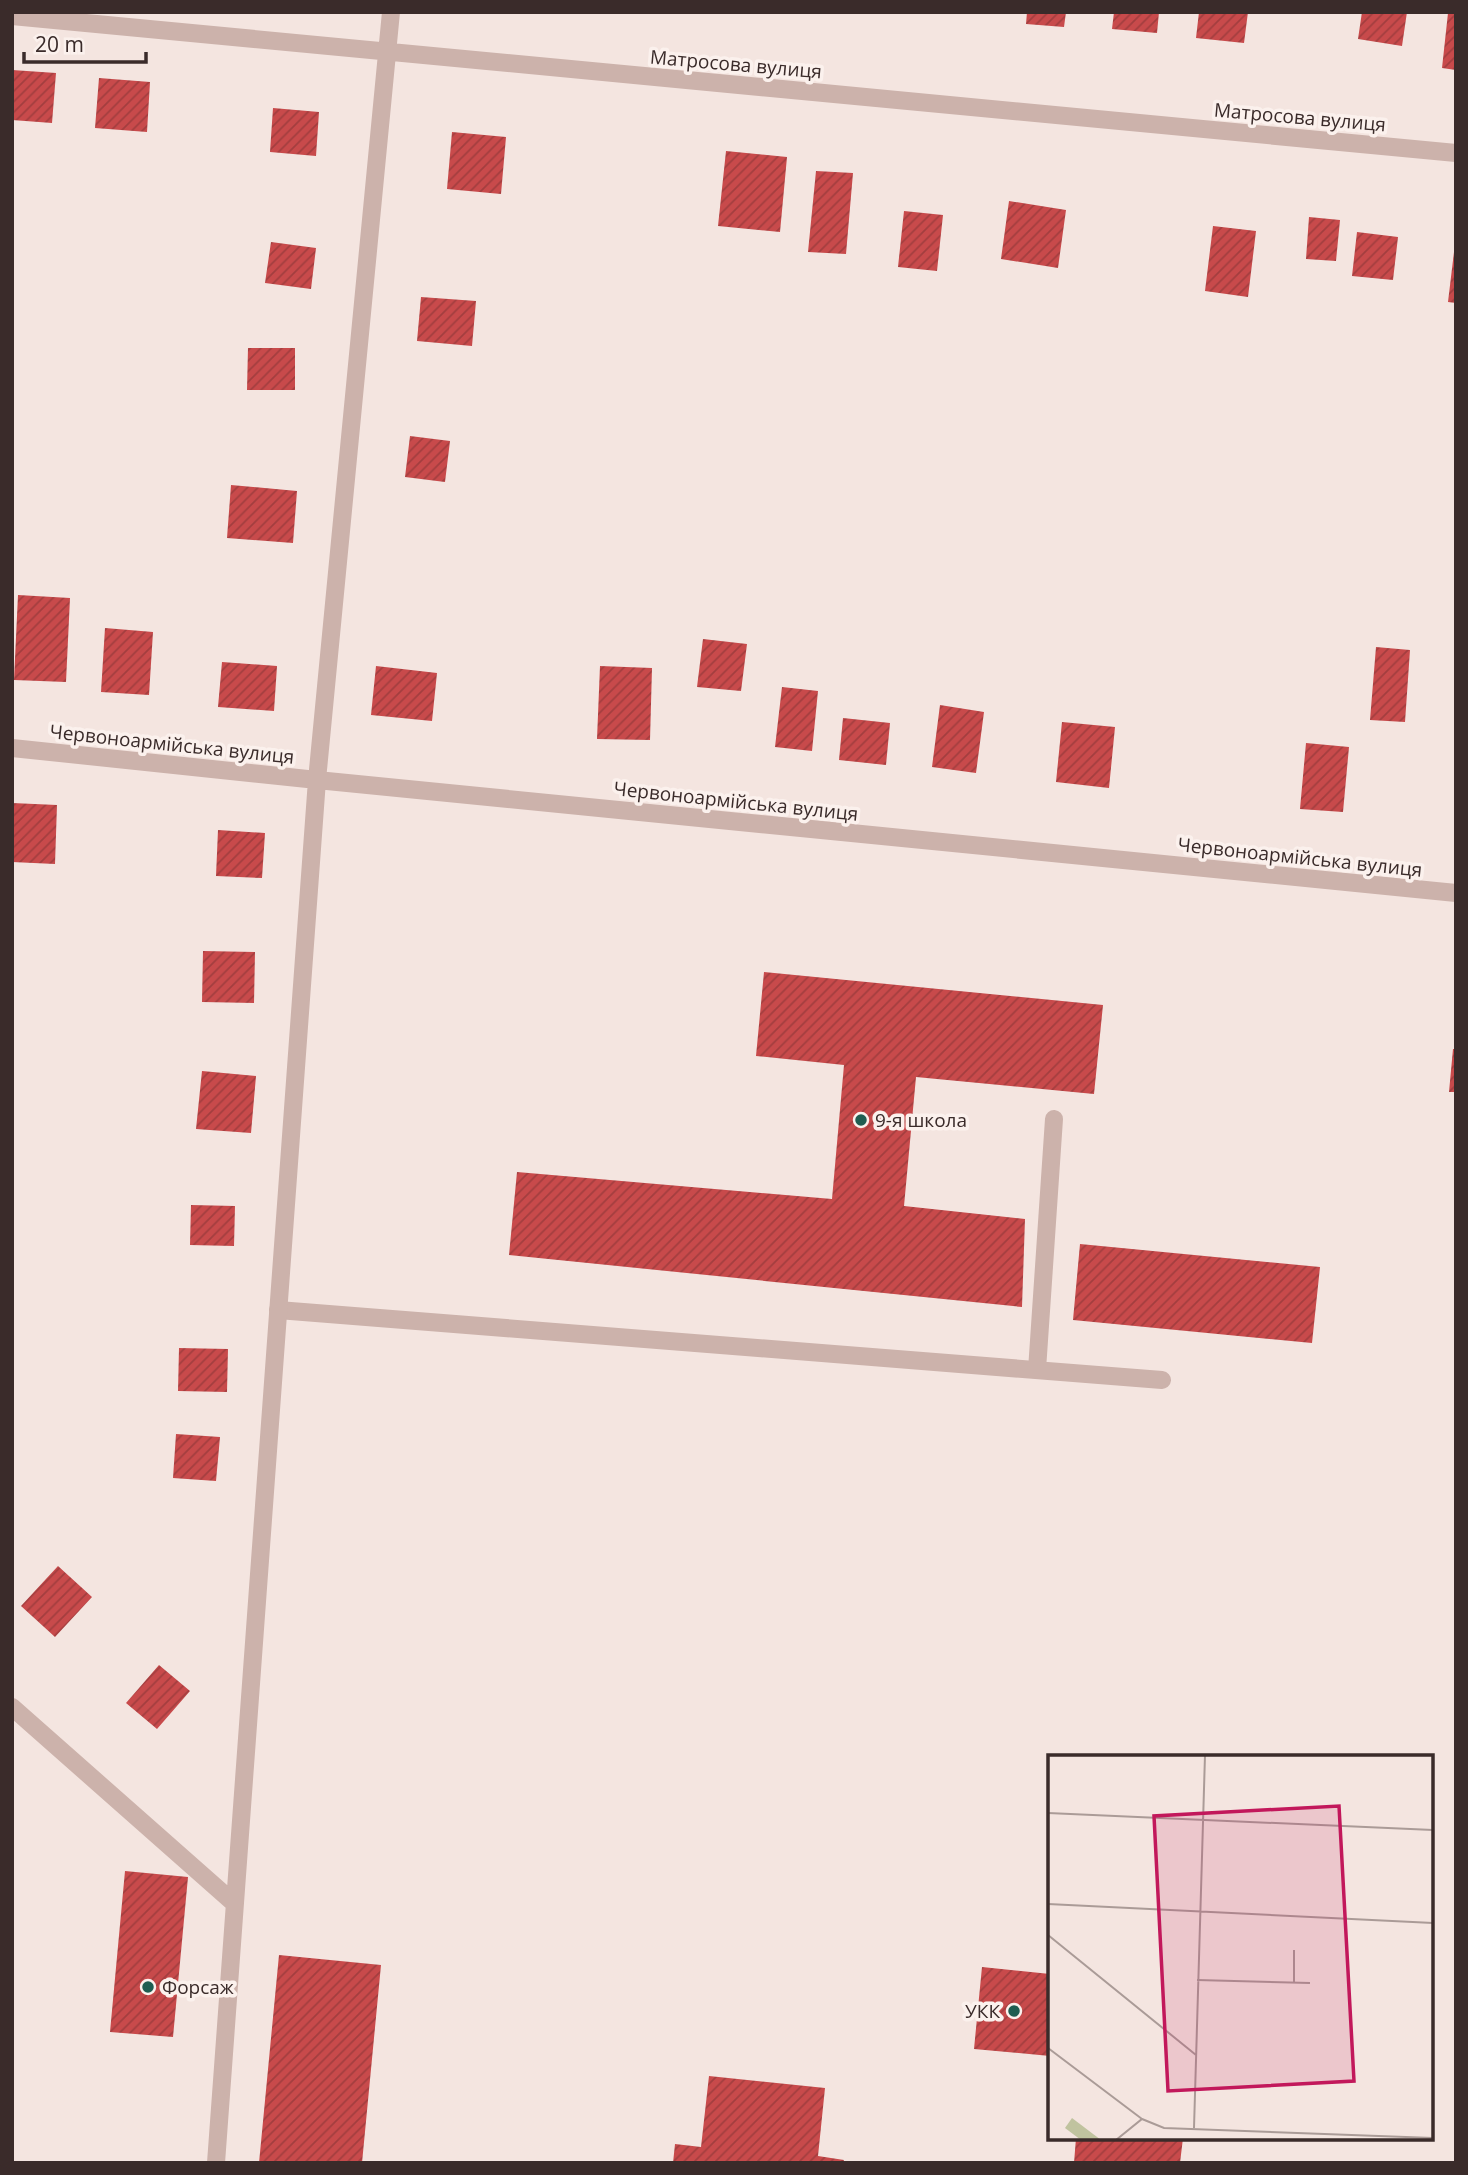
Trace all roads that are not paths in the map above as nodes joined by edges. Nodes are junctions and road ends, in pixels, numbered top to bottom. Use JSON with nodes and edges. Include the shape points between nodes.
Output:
{"nodes":[{"id":1,"x":390,"y":12,"type":"edge"},
{"id":2,"x":12,"y":16,"type":"edge"},
{"id":3,"x":387,"y":51,"type":"junction"},
{"id":4,"x":1456,"y":153,"type":"edge"},
{"id":5,"x":12,"y":748,"type":"edge"},
{"id":6,"x":317,"y":780,"type":"junction"},
{"id":7,"x":1456,"y":893,"type":"edge"},
{"id":8,"x":1054,"y":1119,"type":"dead end"},
{"id":9,"x":278,"y":1310,"type":"junction"},
{"id":10,"x":1037,"y":1370,"type":"junction"},
{"id":11,"x":1162,"y":1380,"type":"dead end"},
{"id":12,"x":12,"y":1707,"type":"edge"},
{"id":13,"x":235,"y":1904,"type":"junction"},
{"id":14,"x":216,"y":2163,"type":"edge"}],
"edges":[{"from":1,"to":3,"type":"street"},
{"from":2,"to":3,"type":"street","name":"Матросова вулиця"},
{"from":3,"to":4,"type":"street","name":"Матросова вулиця"},
{"from":3,"to":6,"type":"street"},
{"from":5,"to":6,"type":"street","name":"Червоноармійська вулиця"},
{"from":6,"to":7,"type":"street","name":"Червоноармійська вулиця"},
{"from":6,"to":9,"type":"street"},
{"from":8,"to":10,"type":"street"},
{"from":9,"to":10,"type":"street"},
{"from":9,"to":13,"type":"street"},
{"from":10,"to":11,"type":"street"},
{"from":12,"to":13,"type":"street"},
{"from":13,"to":14,"type":"street"}]}
